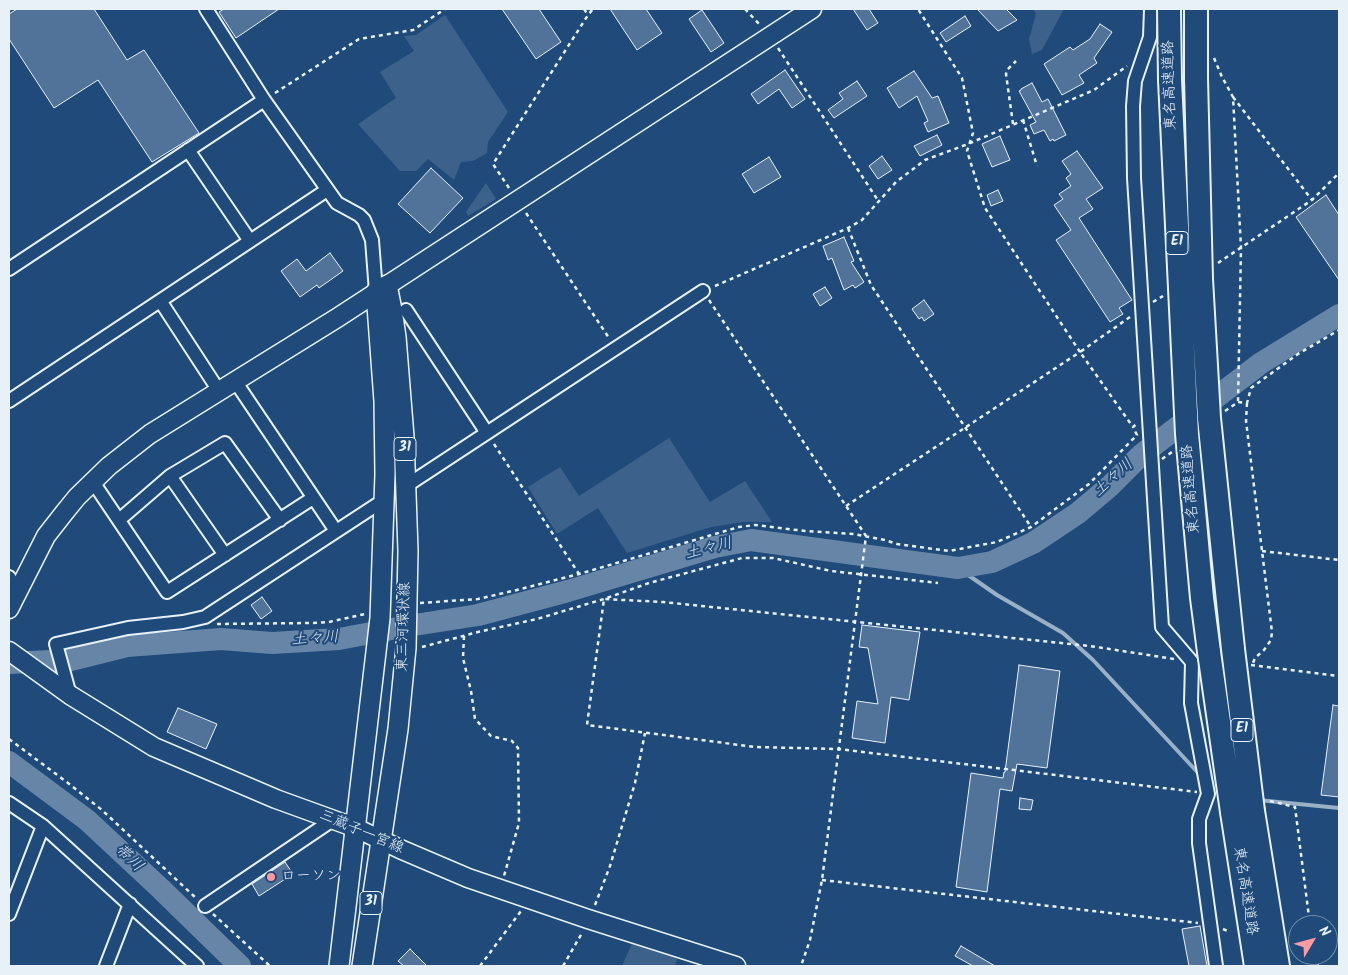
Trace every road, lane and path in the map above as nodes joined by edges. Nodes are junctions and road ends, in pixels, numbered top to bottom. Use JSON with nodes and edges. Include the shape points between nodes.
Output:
{"nodes":[{"id":1,"x":206,"y":9,"type":"edge"},
{"id":2,"x":445,"y":9,"type":"edge"},
{"id":3,"x":584,"y":9,"type":"edge"},
{"id":4,"x":593,"y":9,"type":"edge"},
{"id":5,"x":745,"y":9,"type":"edge"},
{"id":6,"x":812,"y":9,"type":"edge"},
{"id":7,"x":918,"y":9,"type":"edge"},
{"id":8,"x":1151,"y":9,"type":"edge"},
{"id":9,"x":1169,"y":9,"type":"edge"},
{"id":10,"x":1196,"y":9,"type":"edge"},
{"id":11,"x":588,"y":14,"type":"junction"},
{"id":12,"x":770,"y":35,"type":"junction"},
{"id":13,"x":1145,"y":53,"type":"junction"},
{"id":14,"x":1214,"y":53,"type":"dead end"},
{"id":15,"x":1016,"y":62,"type":"dead end"},
{"id":16,"x":1233,"y":96,"type":"junction"},
{"id":17,"x":264,"y":100,"type":"junction"},
{"id":18,"x":1023,"y":120,"type":"junction"},
{"id":19,"x":1013,"y":124,"type":"junction"},
{"id":20,"x":968,"y":144,"type":"junction"},
{"id":21,"x":188,"y":150,"type":"junction"},
{"id":22,"x":1037,"y":166,"type":"dead end"},
{"id":23,"x":1339,"y":173,"type":"edge"},
{"id":24,"x":327,"y":190,"type":"junction"},
{"id":25,"x":518,"y":200,"type":"junction"},
{"id":26,"x":1312,"y":200,"type":"junction"},
{"id":27,"x":879,"y":202,"type":"junction"},
{"id":28,"x":848,"y":228,"type":"junction"},
{"id":29,"x":250,"y":241,"type":"junction"},
{"id":30,"x":1241,"y":248,"type":"junction"},
{"id":31,"x":1215,"y":266,"type":"dead end"},
{"id":32,"x":9,"y":269,"type":"edge"},
{"id":33,"x":382,"y":289,"type":"junction"},
{"id":34,"x":703,"y":291,"type":"junction"},
{"id":35,"x":1163,"y":296,"type":"dead end"},
{"id":36,"x":161,"y":302,"type":"junction"},
{"id":37,"x":1142,"y":308,"type":"junction"},
{"id":38,"x":406,"y":310,"type":"dead end"},
{"id":39,"x":1339,"y":330,"type":"edge"},
{"id":40,"x":616,"y":348,"type":"junction"},
{"id":41,"x":1080,"y":352,"type":"junction"},
{"id":42,"x":235,"y":381,"type":"junction"},
{"id":43,"x":219,"y":391,"type":"junction"},
{"id":44,"x":9,"y":401,"type":"edge"},
{"id":45,"x":1238,"y":402,"type":"junction"},
{"id":46,"x":1247,"y":403,"type":"junction"},
{"id":47,"x":1217,"y":414,"type":"junction"},
{"id":48,"x":1150,"y":415,"type":"junction"},
{"id":49,"x":965,"y":427,"type":"junction"},
{"id":50,"x":1133,"y":427,"type":"junction"},
{"id":51,"x":487,"y":433,"type":"junction"},
{"id":52,"x":170,"y":476,"type":"junction"},
{"id":53,"x":92,"y":482,"type":"junction"},
{"id":54,"x":406,"y":486,"type":"junction"},
{"id":55,"x":313,"y":498,"type":"junction"},
{"id":56,"x":384,"y":500,"type":"junction"},
{"id":57,"x":846,"y":506,"type":"junction"},
{"id":58,"x":118,"y":520,"type":"junction"},
{"id":59,"x":280,"y":520,"type":"junction"},
{"id":60,"x":1031,"y":527,"type":"junction"},
{"id":61,"x":336,"y":531,"type":"junction"},
{"id":62,"x":866,"y":536,"type":"junction"},
{"id":63,"x":1262,"y":551,"type":"junction"},
{"id":64,"x":225,"y":555,"type":"junction"},
{"id":65,"x":1339,"y":560,"type":"edge"},
{"id":66,"x":579,"y":574,"type":"junction"},
{"id":67,"x":860,"y":574,"type":"junction"},
{"id":68,"x":13,"y":583,"type":"edge"},
{"id":69,"x":938,"y":583,"type":"dead end"},
{"id":70,"x":604,"y":599,"type":"junction"},
{"id":71,"x":9,"y":609,"type":"edge"},
{"id":72,"x":406,"y":609,"type":"junction"},
{"id":73,"x":380,"y":615,"type":"junction"},
{"id":74,"x":854,"y":622,"type":"junction"},
{"id":75,"x":215,"y":624,"type":"dead end"},
{"id":76,"x":464,"y":636,"type":"junction"},
{"id":77,"x":406,"y":650,"type":"junction"},
{"id":78,"x":9,"y":651,"type":"edge"},
{"id":79,"x":1201,"y":657,"type":"junction"},
{"id":80,"x":1239,"y":657,"type":"junction"},
{"id":81,"x":1252,"y":665,"type":"junction"},
{"id":82,"x":1339,"y":676,"type":"edge"},
{"id":83,"x":70,"y":695,"type":"junction"},
{"id":84,"x":645,"y":733,"type":"junction"},
{"id":85,"x":9,"y":740,"type":"edge"},
{"id":86,"x":838,"y":749,"type":"junction"},
{"id":87,"x":1208,"y":794,"type":"junction"},
{"id":88,"x":9,"y":803,"type":"edge"},
{"id":89,"x":1251,"y":808,"type":"junction"},
{"id":90,"x":334,"y":819,"type":"junction"},
{"id":91,"x":43,"y":826,"type":"junction"},
{"id":92,"x":356,"y":828,"type":"junction"},
{"id":93,"x":381,"y":840,"type":"junction"},
{"id":94,"x":822,"y":880,"type":"junction"},
{"id":95,"x":500,"y":889,"type":"junction"},
{"id":96,"x":529,"y":899,"type":"junction"},
{"id":97,"x":130,"y":904,"type":"junction"},
{"id":98,"x":205,"y":906,"type":"junction"},
{"id":99,"x":9,"y":914,"type":"edge"},
{"id":100,"x":1309,"y":915,"type":"edge"},
{"id":101,"x":588,"y":919,"type":"junction"},
{"id":102,"x":1209,"y":924,"type":"junction"},
{"id":103,"x":1230,"y":932,"type":"dead end"},
{"id":104,"x":106,"y":966,"type":"edge"},
{"id":105,"x":197,"y":966,"type":"edge"},
{"id":106,"x":270,"y":966,"type":"edge"},
{"id":107,"x":339,"y":966,"type":"edge"},
{"id":108,"x":362,"y":966,"type":"edge"},
{"id":109,"x":480,"y":966,"type":"edge"},
{"id":110,"x":562,"y":966,"type":"edge"},
{"id":111,"x":736,"y":966,"type":"edge"},
{"id":112,"x":801,"y":966,"type":"edge"},
{"id":113,"x":1216,"y":966,"type":"edge"},
{"id":114,"x":1256,"y":966,"type":"edge"},
{"id":115,"x":1278,"y":966,"type":"edge"}],
"edges":[{"from":1,"to":17,"type":"street"},
{"from":2,"to":17,"type":"path","via":[[413,30],[359,39]]},
{"from":3,"to":11,"type":"path"},
{"from":4,"to":11,"type":"path"},
{"from":5,"to":12,"type":"path"},
{"from":6,"to":12,"type":"street"},
{"from":7,"to":20,"type":"path","via":[[962,78],[973,133]]},
{"from":8,"to":13,"type":"street","via":[[1150,37]]},
{"from":9,"to":79,"type":"highway","name":"東名高速道路","number":"E1","bridge":true,"via":[[1187,434],[1202,598]]},
{"from":10,"to":47,"type":"highway","name":"東名高速道路","number":"E1","bridge":true,"via":[[1201,278],[1208,389]]},
{"from":11,"to":25,"type":"path","via":[[493,164]]},
{"from":12,"to":25,"type":"street"},
{"from":12,"to":27,"type":"path"},
{"from":13,"to":18,"type":"path","via":[[1094,90]]},
{"from":13,"to":37,"type":"street","via":[[1135,81],[1133,106]]},
{"from":14,"to":16,"type":"path","via":[[1218,69]]},
{"from":15,"to":19,"type":"path","via":[[1006,74]]},
{"from":16,"to":26,"type":"path"},
{"from":16,"to":30,"type":"path"},
{"from":17,"to":21,"type":"street"},
{"from":17,"to":24,"type":"street"},
{"from":18,"to":19,"type":"path"},
{"from":18,"to":22,"type":"path"},
{"from":19,"to":20,"type":"path"},
{"from":20,"to":27,"type":"path","via":[[925,160],[896,182]]},
{"from":20,"to":41,"type":"path","via":[[967,151],[984,208]]},
{"from":21,"to":29,"type":"street"},
{"from":21,"to":32,"type":"street"},
{"from":23,"to":26,"type":"path"},
{"from":24,"to":29,"type":"street"},
{"from":24,"to":33,"type":"street","via":[[337,203],[364,220]]},
{"from":25,"to":33,"type":"street"},
{"from":25,"to":40,"type":"path"},
{"from":26,"to":30,"type":"path"},
{"from":27,"to":28,"type":"path","via":[[862,220]]},
{"from":28,"to":34,"type":"path"},
{"from":28,"to":49,"type":"path","via":[[871,285]]},
{"from":29,"to":36,"type":"street"},
{"from":30,"to":31,"type":"path"},
{"from":30,"to":45,"type":"path"},
{"from":33,"to":42,"type":"street"},
{"from":33,"to":54,"type":"main road","name":"東三河環状線","number":"31","via":[[392,310],[396,337]]},
{"from":33,"to":56,"type":"main road","name":"東三河環状線","number":"31"},
{"from":34,"to":40,"type":"street"},
{"from":34,"to":57,"type":"path"},
{"from":35,"to":37,"type":"path"},
{"from":36,"to":43,"type":"street"},
{"from":36,"to":44,"type":"street"},
{"from":37,"to":41,"type":"path"},
{"from":37,"to":48,"type":"street"},
{"from":38,"to":51,"type":"street"},
{"from":39,"to":46,"type":"path","via":[[1298,354],[1251,388]]},
{"from":40,"to":51,"type":"street"},
{"from":41,"to":49,"type":"path"},
{"from":41,"to":50,"type":"path"},
{"from":42,"to":43,"type":"street"},
{"from":42,"to":55,"type":"street"},
{"from":43,"to":53,"type":"street","via":[[150,434]]},
{"from":45,"to":46,"type":"path"},
{"from":45,"to":47,"type":"path"},
{"from":46,"to":63,"type":"path","via":[[1246,421]]},
{"from":47,"to":80,"type":"highway","name":"東名高速道路","number":"E1"},
{"from":48,"to":50,"type":"path"},
{"from":48,"to":79,"type":"street","via":[[1162,627]]},
{"from":49,"to":57,"type":"path"},
{"from":49,"to":60,"type":"path"},
{"from":50,"to":60,"type":"path","via":[[1137,436],[1089,484]]},
{"from":51,"to":54,"type":"street"},
{"from":51,"to":66,"type":"path"},
{"from":52,"to":58,"type":"street"},
{"from":52,"to":59,"type":"street","via":[[225,443]]},
{"from":52,"to":64,"type":"street"},
{"from":53,"to":58,"type":"street"},
{"from":53,"to":68,"type":"street","via":[[46,536]]},
{"from":54,"to":72,"type":"main road","name":"東三河環状線","number":"31"},
{"from":55,"to":59,"type":"street"},
{"from":55,"to":61,"type":"street"},
{"from":56,"to":61,"type":"street"},
{"from":56,"to":73,"type":"main road","name":"東三河環状線","number":"31"},
{"from":57,"to":62,"type":"path"},
{"from":58,"to":64,"type":"street","via":[[167,592]]},
{"from":59,"to":64,"type":"street"},
{"from":60,"to":62,"type":"path","via":[[997,542],[949,551]]},
{"from":61,"to":83,"type":"street","via":[[205,616],[56,644]]},
{"from":62,"to":66,"type":"path","via":[[755,525],[739,527]]},
{"from":62,"to":67,"type":"path"},
{"from":63,"to":65,"type":"path"},
{"from":63,"to":81,"type":"path","via":[[1272,632],[1271,640]]},
{"from":66,"to":72,"type":"path","via":[[478,599]]},
{"from":67,"to":69,"type":"path"},
{"from":67,"to":70,"type":"path","via":[[773,558],[742,558],[649,583]]},
{"from":67,"to":74,"type":"path"},
{"from":68,"to":71,"type":"street"},
{"from":70,"to":74,"type":"path"},
{"from":70,"to":76,"type":"path"},
{"from":70,"to":84,"type":"path","via":[[587,725]]},
{"from":72,"to":77,"type":"main road","name":"東三河環状線","number":"31"},
{"from":73,"to":75,"type":"path","via":[[351,616],[328,622]]},
{"from":73,"to":92,"type":"main road","name":"東三河環状線","number":"31"},
{"from":74,"to":79,"type":"path"},
{"from":74,"to":86,"type":"path"},
{"from":76,"to":77,"type":"path"},
{"from":76,"to":95,"type":"path","via":[[463,658],[475,719],[491,736],[512,741],[518,748],[519,824]]},
{"from":77,"to":93,"type":"main road","name":"東三河環状線","number":"31"},
{"from":78,"to":83,"type":"street","name":"三蔵子一宮線"},
{"from":79,"to":87,"type":"street","via":[[1191,703]]},
{"from":79,"to":89,"type":"highway","name":"東名高速道路","number":"E1","bridge":true},
{"from":80,"to":81,"type":"path"},
{"from":80,"to":89,"type":"highway","name":"東名高速道路","number":"E1","bridge":true},
{"from":81,"to":82,"type":"path"},
{"from":83,"to":90,"type":"street","name":"三蔵子一宮線","via":[[154,747],[276,799]]},
{"from":84,"to":86,"type":"path","via":[[756,747]]},
{"from":84,"to":101,"type":"path","via":[[636,783],[610,866]]},
{"from":85,"to":98,"type":"path","via":[[102,810]]},
{"from":86,"to":87,"type":"path"},
{"from":86,"to":94,"type":"path"},
{"from":87,"to":102,"type":"street","via":[[1200,819],[1199,843]]},
{"from":88,"to":91,"type":"street"},
{"from":89,"to":100,"type":"path","via":[[1295,807]]},
{"from":89,"to":114,"type":"highway","name":"東名高速道路","number":"E1"},
{"from":89,"to":115,"type":"highway","name":"東名高速道路","number":"E1"},
{"from":90,"to":92,"type":"street","name":"三蔵子一宮線"},
{"from":90,"to":98,"type":"street"},
{"from":91,"to":97,"type":"street"},
{"from":91,"to":99,"type":"street"},
{"from":92,"to":93,"type":"street","name":"三蔵子一宮線"},
{"from":92,"to":107,"type":"main road","name":"東三河環状線","number":"31"},
{"from":93,"to":95,"type":"street","name":"三蔵子一宮線"},
{"from":93,"to":108,"type":"main road","name":"東三河環状線","number":"31"},
{"from":94,"to":102,"type":"path"},
{"from":94,"to":112,"type":"path","via":[[810,940]]},
{"from":95,"to":96,"type":"street","name":"三蔵子一宮線"},
{"from":96,"to":101,"type":"street","name":"三蔵子一宮線"},
{"from":96,"to":109,"type":"path"},
{"from":97,"to":104,"type":"street"},
{"from":97,"to":105,"type":"street"},
{"from":98,"to":106,"type":"path"},
{"from":101,"to":110,"type":"path"},
{"from":101,"to":111,"type":"street","name":"三蔵子一宮線"},
{"from":102,"to":103,"type":"path"},
{"from":102,"to":113,"type":"street"}]}
